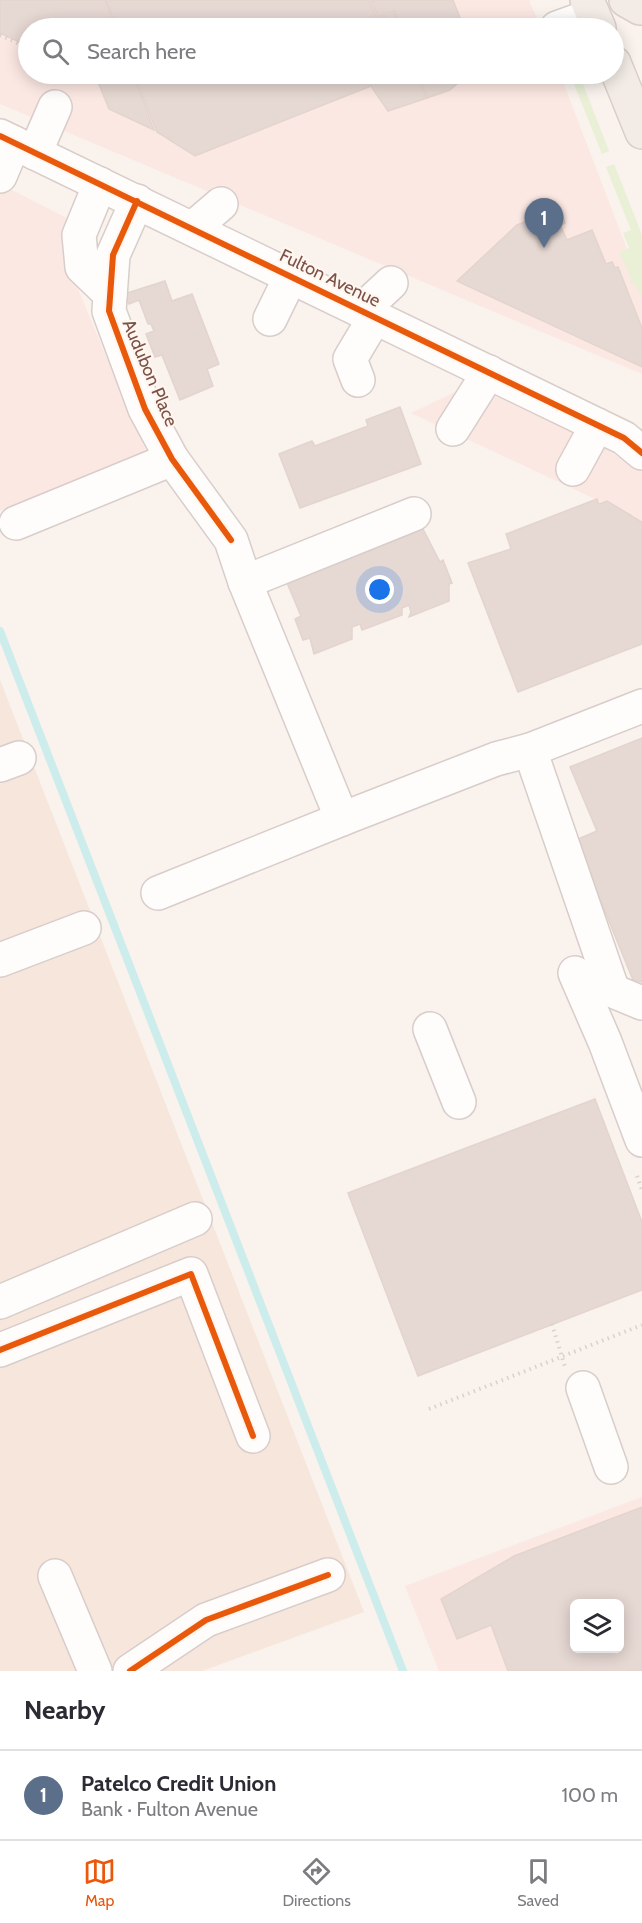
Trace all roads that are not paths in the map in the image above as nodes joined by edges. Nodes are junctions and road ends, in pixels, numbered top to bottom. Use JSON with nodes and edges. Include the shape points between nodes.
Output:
{"nodes":[{"id":1,"x":623,"y":84,"type":"edge"},
{"id":2,"x":55,"y":107,"type":"dead end"},
{"id":3,"x":642,"y":132,"type":"edge"},
{"id":4,"x":16,"y":144,"type":"edge"},
{"id":5,"x":0,"y":176,"type":"edge"},
{"id":6,"x":100,"y":183,"type":"junction"},
{"id":7,"x":137,"y":201,"type":"junction"},
{"id":8,"x":221,"y":204,"type":"dead end"},
{"id":9,"x":193,"y":228,"type":"junction"},
{"id":10,"x":291,"y":276,"type":"junction"},
{"id":11,"x":391,"y":283,"type":"dead end"},
{"id":12,"x":110,"y":294,"type":"junction"},
{"id":13,"x":369,"y":314,"type":"junction"},
{"id":14,"x":270,"y":319,"type":"dead end"},
{"id":15,"x":489,"y":372,"type":"junction"},
{"id":16,"x":358,"y":380,"type":"dead end"},
{"id":17,"x":453,"y":429,"type":"dead end"},
{"id":18,"x":626,"y":438,"type":"edge"},
{"id":19,"x":172,"y":459,"type":"junction"},
{"id":20,"x":573,"y":469,"type":"dead end"},
{"id":21,"x":414,"y":514,"type":"dead end"},
{"id":22,"x":16,"y":523,"type":"dead end"},
{"id":23,"x":245,"y":582,"type":"junction"},
{"id":24,"x":642,"y":706,"type":"edge"},
{"id":25,"x":530,"y":750,"type":"junction"},
{"id":26,"x":342,"y":819,"type":"junction"},
{"id":27,"x":158,"y":893,"type":"dead end"},
{"id":28,"x":84,"y":928,"type":"dead end"},
{"id":29,"x":0,"y":960,"type":"edge"},
{"id":30,"x":575,"y":973,"type":"dead end"},
{"id":31,"x":642,"y":1003,"type":"edge"},
{"id":32,"x":430,"y":1029,"type":"dead end"},
{"id":33,"x":459,"y":1102,"type":"dead end"},
{"id":34,"x":642,"y":1140,"type":"edge"},
{"id":35,"x":195,"y":1219,"type":"dead end"},
{"id":36,"x":0,"y":1302,"type":"edge"},
{"id":37,"x":0,"y":1350,"type":"edge"},
{"id":38,"x":583,"y":1388,"type":"dead end"},
{"id":39,"x":253,"y":1436,"type":"dead end"},
{"id":40,"x":611,"y":1467,"type":"dead end"},
{"id":41,"x":328,"y":1575,"type":"dead end"},
{"id":42,"x":55,"y":1576,"type":"dead end"},
{"id":43,"x":95,"y":1671,"type":"edge"},
{"id":44,"x":130,"y":1671,"type":"edge"}],
"edges":[{"from":1,"to":3,"type":"main road"},
{"from":2,"to":4,"type":"street"},
{"from":4,"to":5,"type":"street"},
{"from":4,"to":6,"type":"street","name":"Fulton Avenue"},
{"from":6,"to":7,"type":"street","name":"Fulton Avenue"},
{"from":6,"to":12,"type":"street","via":[[79,236],[82,267]]},
{"from":7,"to":9,"type":"street","name":"Fulton Avenue"},
{"from":7,"to":12,"type":"street","name":"Audubon Place","via":[[113,255]]},
{"from":8,"to":9,"type":"street"},
{"from":9,"to":10,"type":"street","name":"Fulton Avenue"},
{"from":10,"to":13,"type":"street","name":"Fulton Avenue"},
{"from":10,"to":14,"type":"street"},
{"from":11,"to":13,"type":"street"},
{"from":12,"to":19,"type":"street","name":"Audubon Place","via":[[109,311],[125,357],[145,409]]},
{"from":13,"to":15,"type":"street","name":"Fulton Avenue"},
{"from":13,"to":16,"type":"street","via":[[350,359]]},
{"from":15,"to":17,"type":"street"},
{"from":15,"to":18,"type":"street","name":"Fulton Avenue"},
{"from":18,"to":20,"type":"street"},
{"from":19,"to":22,"type":"street"},
{"from":19,"to":23,"type":"street","name":"Audubon Place","via":[[231,540]]},
{"from":21,"to":23,"type":"street"},
{"from":23,"to":26,"type":"street","name":"Audubon Place"},
{"from":24,"to":25,"type":"street"},
{"from":25,"to":26,"type":"street","via":[[496,759]]},
{"from":25,"to":31,"type":"street","via":[[613,992]]},
{"from":26,"to":27,"type":"street"},
{"from":28,"to":29,"type":"street"},
{"from":30,"to":34,"type":"street"},
{"from":32,"to":33,"type":"street"},
{"from":35,"to":36,"type":"street"},
{"from":37,"to":39,"type":"street","via":[[191,1274]]},
{"from":38,"to":40,"type":"street"},
{"from":41,"to":44,"type":"street","via":[[206,1620]]},
{"from":42,"to":43,"type":"street"}]}
